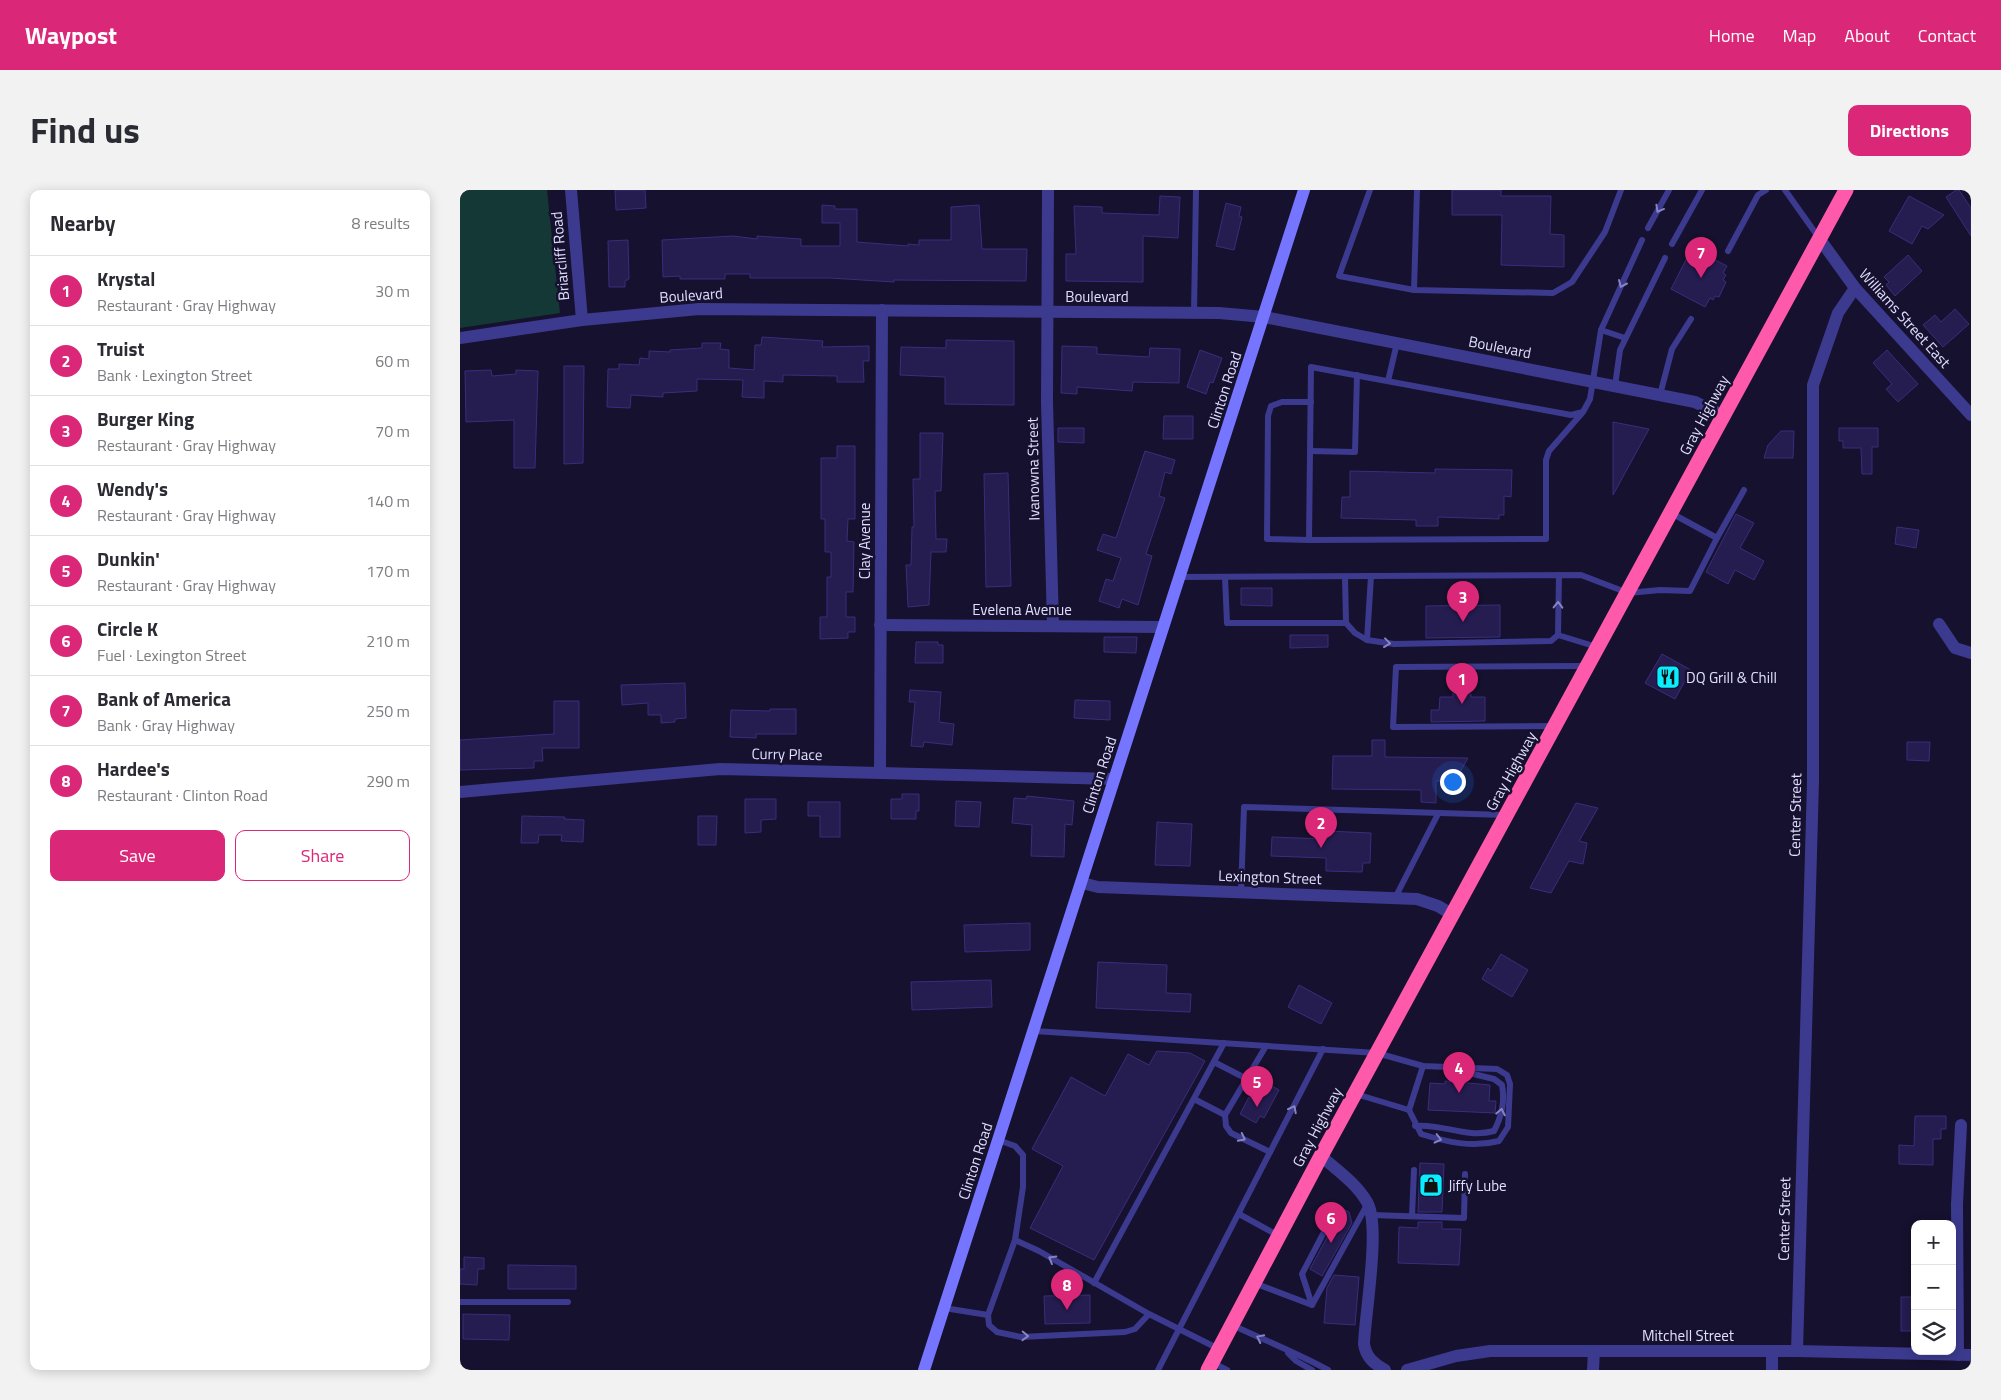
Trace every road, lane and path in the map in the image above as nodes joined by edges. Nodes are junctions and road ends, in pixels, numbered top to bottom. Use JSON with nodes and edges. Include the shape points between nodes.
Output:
{"nodes":[{"id":1,"x":571,"y":190,"type":"edge"},
{"id":2,"x":1048,"y":190,"type":"edge"},
{"id":3,"x":1196,"y":190,"type":"edge"},
{"id":4,"x":1304,"y":190,"type":"edge"},
{"id":5,"x":1370,"y":190,"type":"edge"},
{"id":6,"x":1418,"y":190,"type":"edge"},
{"id":7,"x":1621,"y":190,"type":"edge"},
{"id":8,"x":1669,"y":190,"type":"edge"},
{"id":9,"x":1702,"y":190,"type":"edge"},
{"id":10,"x":1766,"y":190,"type":"edge"},
{"id":11,"x":1786,"y":190,"type":"edge"},
{"id":12,"x":1846,"y":190,"type":"edge"},
{"id":13,"x":1648,"y":228,"type":"dead end"},
{"id":14,"x":1819,"y":238,"type":"junction"},
{"id":15,"x":1642,"y":240,"type":"dead end"},
{"id":16,"x":1672,"y":244,"type":"dead end"},
{"id":17,"x":1728,"y":251,"type":"dead end"},
{"id":18,"x":1665,"y":258,"type":"dead end"},
{"id":19,"x":1855,"y":288,"type":"junction"},
{"id":20,"x":1414,"y":290,"type":"junction"},
{"id":21,"x":882,"y":310,"type":"junction"},
{"id":22,"x":1048,"y":312,"type":"junction"},
{"id":23,"x":1194,"y":313,"type":"junction"},
{"id":24,"x":1264,"y":317,"type":"junction"},
{"id":25,"x":1690,"y":319,"type":"dead end"},
{"id":26,"x":582,"y":320,"type":"junction"},
{"id":27,"x":1601,"y":330,"type":"junction"},
{"id":28,"x":460,"y":338,"type":"edge"},
{"id":29,"x":1625,"y":338,"type":"junction"},
{"id":30,"x":1398,"y":343,"type":"junction"},
{"id":31,"x":1357,"y":375,"type":"junction"},
{"id":32,"x":1388,"y":381,"type":"junction"},
{"id":33,"x":1592,"y":382,"type":"junction"},
{"id":34,"x":1615,"y":386,"type":"junction"},
{"id":35,"x":1660,"y":395,"type":"junction"},
{"id":36,"x":1311,"y":402,"type":"junction"},
{"id":37,"x":1969,"y":411,"type":"edge"},
{"id":38,"x":1583,"y":412,"type":"junction"},
{"id":39,"x":1724,"y":416,"type":"junction"},
{"id":40,"x":1310,"y":452,"type":"junction"},
{"id":41,"x":1744,"y":490,"type":"dead end"},
{"id":42,"x":1671,"y":512,"type":"junction"},
{"id":43,"x":1717,"y":538,"type":"junction"},
{"id":44,"x":1309,"y":540,"type":"junction"},
{"id":45,"x":1559,"y":575,"type":"junction"},
{"id":46,"x":1371,"y":576,"type":"junction"},
{"id":47,"x":1180,"y":577,"type":"junction"},
{"id":48,"x":1226,"y":577,"type":"junction"},
{"id":49,"x":1345,"y":577,"type":"junction"},
{"id":50,"x":1628,"y":593,"type":"junction"},
{"id":51,"x":1346,"y":622,"type":"junction"},
{"id":52,"x":1939,"y":624,"type":"dead end"},
{"id":53,"x":880,"y":625,"type":"junction"},
{"id":54,"x":1053,"y":625,"type":"junction"},
{"id":55,"x":1163,"y":627,"type":"junction"},
{"id":56,"x":1558,"y":635,"type":"junction"},
{"id":57,"x":1367,"y":640,"type":"junction"},
{"id":58,"x":1598,"y":647,"type":"junction"},
{"id":59,"x":1971,"y":653,"type":"edge"},
{"id":60,"x":1588,"y":666,"type":"junction"},
{"id":61,"x":1556,"y":726,"type":"junction"},
{"id":62,"x":880,"y":772,"type":"junction"},
{"id":63,"x":1114,"y":779,"type":"junction"},
{"id":64,"x":460,"y":792,"type":"edge"},
{"id":65,"x":1438,"y":814,"type":"junction"},
{"id":66,"x":1507,"y":816,"type":"junction"},
{"id":67,"x":1082,"y":883,"type":"junction"},
{"id":68,"x":1241,"y":892,"type":"junction"},
{"id":69,"x":1395,"y":898,"type":"junction"},
{"id":70,"x":1453,"y":915,"type":"junction"},
{"id":71,"x":1034,"y":1031,"type":"junction"},
{"id":72,"x":1224,"y":1043,"type":"junction"},
{"id":73,"x":1266,"y":1046,"type":"junction"},
{"id":74,"x":1323,"y":1049,"type":"junction"},
{"id":75,"x":1377,"y":1053,"type":"junction"},
{"id":76,"x":1214,"y":1062,"type":"junction"},
{"id":77,"x":1423,"y":1066,"type":"junction"},
{"id":78,"x":1443,"y":1067,"type":"junction"},
{"id":79,"x":1247,"y":1079,"type":"junction"},
{"id":80,"x":1355,"y":1093,"type":"junction"},
{"id":81,"x":1194,"y":1099,"type":"junction"},
{"id":82,"x":1409,"y":1110,"type":"junction"},
{"id":83,"x":1225,"y":1115,"type":"junction"},
{"id":84,"x":1961,"y":1125,"type":"dead end"},
{"id":85,"x":1415,"y":1126,"type":"junction"},
{"id":86,"x":998,"y":1140,"type":"junction"},
{"id":87,"x":1270,"y":1152,"type":"junction"},
{"id":88,"x":1321,"y":1156,"type":"junction"},
{"id":89,"x":1414,"y":1170,"type":"dead end"},
{"id":90,"x":1465,"y":1174,"type":"dead end"},
{"id":91,"x":1370,"y":1209,"type":"junction"},
{"id":92,"x":1239,"y":1214,"type":"junction"},
{"id":93,"x":1337,"y":1214,"type":"dead end"},
{"id":94,"x":1412,"y":1216,"type":"junction"},
{"id":95,"x":1279,"y":1236,"type":"junction"},
{"id":96,"x":1015,"y":1240,"type":"junction"},
{"id":97,"x":1094,"y":1283,"type":"junction"},
{"id":98,"x":1254,"y":1283,"type":"junction"},
{"id":99,"x":460,"y":1302,"type":"edge"},
{"id":100,"x":568,"y":1302,"type":"dead end"},
{"id":101,"x":1312,"y":1305,"type":"junction"},
{"id":102,"x":944,"y":1308,"type":"junction"},
{"id":103,"x":1149,"y":1314,"type":"junction"},
{"id":104,"x":988,"y":1315,"type":"junction"},
{"id":105,"x":1232,"y":1325,"type":"junction"},
{"id":106,"x":1179,"y":1329,"type":"junction"},
{"id":107,"x":1594,"y":1351,"type":"junction"},
{"id":108,"x":1772,"y":1351,"type":"junction"},
{"id":109,"x":1797,"y":1351,"type":"junction"},
{"id":110,"x":1287,"y":1352,"type":"junction"},
{"id":111,"x":1964,"y":1355,"type":"edge"},
{"id":112,"x":1213,"y":1360,"type":"edge"},
{"id":113,"x":924,"y":1370,"type":"edge"},
{"id":114,"x":1158,"y":1370,"type":"edge"},
{"id":115,"x":1227,"y":1370,"type":"edge"},
{"id":116,"x":1312,"y":1370,"type":"edge"},
{"id":117,"x":1328,"y":1370,"type":"edge"},
{"id":118,"x":1385,"y":1370,"type":"edge"},
{"id":119,"x":1407,"y":1370,"type":"edge"},
{"id":120,"x":1593,"y":1370,"type":"edge"},
{"id":121,"x":1772,"y":1370,"type":"edge"}],
"edges":[{"from":1,"to":26,"type":"street","name":"Briarcliff Road"},
{"from":2,"to":22,"type":"street","name":"Ivanowna Street"},
{"from":3,"to":23,"type":"lane"},
{"from":4,"to":24,"type":"street","name":"Clinton Road"},
{"from":5,"to":20,"type":"lane","via":[[1339,276]]},
{"from":6,"to":20,"type":"lane"},
{"from":7,"to":20,"type":"lane","via":[[1605,232],[1572,282],[1553,293]]},
{"from":8,"to":13,"type":"lane","one_way":true},
{"from":9,"to":16,"type":"lane"},
{"from":10,"to":17,"type":"lane","via":[[1758,195]]},
{"from":11,"to":14,"type":"lane"},
{"from":12,"to":14,"type":"highway","name":"Gray Highway"},
{"from":14,"to":19,"type":"street","name":"Williams Street East"},
{"from":14,"to":39,"type":"highway","name":"Gray Highway"},
{"from":15,"to":27,"type":"lane","one_way":true},
{"from":18,"to":29,"type":"lane"},
{"from":19,"to":37,"type":"street","name":"Williams Street East"},
{"from":19,"to":109,"type":"street","name":"Center Street","via":[[1838,313],[1813,385],[1812,792]]},
{"from":21,"to":22,"type":"street","name":"Boulevard"},
{"from":21,"to":26,"type":"street","name":"Boulevard","via":[[700,309]]},
{"from":21,"to":53,"type":"street","name":"Clay Avenue"},
{"from":22,"to":23,"type":"street","name":"Boulevard"},
{"from":22,"to":54,"type":"street","name":"Ivanowna Street"},
{"from":23,"to":24,"type":"street","name":"Boulevard"},
{"from":24,"to":30,"type":"street","name":"Boulevard"},
{"from":24,"to":47,"type":"street","name":"Clinton Road"},
{"from":25,"to":35,"type":"lane","via":[[1672,349]]},
{"from":26,"to":28,"type":"street","name":"Boulevard"},
{"from":27,"to":29,"type":"lane"},
{"from":27,"to":33,"type":"lane"},
{"from":29,"to":34,"type":"lane"},
{"from":30,"to":32,"type":"lane"},
{"from":30,"to":33,"type":"street","name":"Boulevard"},
{"from":31,"to":32,"type":"lane"},
{"from":31,"to":36,"type":"lane","via":[[1311,367]]},
{"from":31,"to":40,"type":"lane","via":[[1355,452]]},
{"from":32,"to":38,"type":"lane","via":[[1572,415]]},
{"from":33,"to":34,"type":"street","name":"Boulevard"},
{"from":33,"to":38,"type":"lane","via":[[1590,399]]},
{"from":34,"to":35,"type":"street","name":"Boulevard"},
{"from":35,"to":39,"type":"street","name":"Boulevard","via":[[1695,402]]},
{"from":36,"to":40,"type":"lane"},
{"from":36,"to":44,"type":"lane","via":[[1282,402],[1271,406],[1268,416],[1267,538]]},
{"from":38,"to":44,"type":"lane","via":[[1549,452],[1546,460],[1546,539]]},
{"from":39,"to":42,"type":"highway","name":"Gray Highway"},
{"from":40,"to":44,"type":"lane"},
{"from":41,"to":43,"type":"lane"},
{"from":42,"to":43,"type":"lane"},
{"from":42,"to":50,"type":"highway","name":"Gray Highway"},
{"from":43,"to":50,"type":"lane","via":[[1690,591]]},
{"from":45,"to":46,"type":"lane"},
{"from":45,"to":50,"type":"lane","via":[[1581,575]]},
{"from":56,"to":45,"type":"lane","one_way":true},
{"from":46,"to":49,"type":"lane"},
{"from":46,"to":57,"type":"lane"},
{"from":47,"to":48,"type":"lane"},
{"from":47,"to":55,"type":"street","name":"Clinton Road"},
{"from":48,"to":49,"type":"lane"},
{"from":48,"to":51,"type":"lane","via":[[1227,623]]},
{"from":49,"to":51,"type":"lane"},
{"from":50,"to":58,"type":"highway","name":"Gray Highway"},
{"from":51,"to":57,"type":"lane"},
{"from":52,"to":59,"type":"street","via":[[1955,648]]},
{"from":53,"to":54,"type":"street","name":"Evelena Avenue"},
{"from":53,"to":62,"type":"street","name":"Clay Avenue"},
{"from":54,"to":55,"type":"street","name":"Evelena Avenue"},
{"from":55,"to":63,"type":"street","name":"Clinton Road"},
{"from":57,"to":56,"type":"lane","one_way":true,"via":[[1394,644],[1551,642]]},
{"from":56,"to":58,"type":"lane"},
{"from":58,"to":60,"type":"highway","name":"Gray Highway"},
{"from":60,"to":61,"type":"highway","name":"Gray Highway"},
{"from":60,"to":61,"type":"lane","via":[[1396,667],[1393,727]]},
{"from":61,"to":66,"type":"highway","name":"Gray Highway"},
{"from":62,"to":63,"type":"street","name":"Curry Place"},
{"from":62,"to":64,"type":"street","name":"Curry Place","via":[[720,769]]},
{"from":63,"to":67,"type":"street","name":"Clinton Road"},
{"from":65,"to":66,"type":"lane"},
{"from":65,"to":68,"type":"lane","via":[[1244,807]]},
{"from":65,"to":69,"type":"lane"},
{"from":66,"to":70,"type":"highway","name":"Gray Highway"},
{"from":67,"to":68,"type":"street","name":"Lexington Street","via":[[1098,887]]},
{"from":67,"to":71,"type":"street","name":"Clinton Road"},
{"from":68,"to":69,"type":"street","name":"Lexington Street"},
{"from":69,"to":70,"type":"street","name":"Lexington Street","via":[[1417,899]]},
{"from":70,"to":75,"type":"highway","name":"Gray Highway"},
{"from":71,"to":72,"type":"lane"},
{"from":71,"to":86,"type":"street","name":"Clinton Road"},
{"from":72,"to":73,"type":"lane"},
{"from":72,"to":76,"type":"lane"},
{"from":73,"to":74,"type":"lane"},
{"from":73,"to":79,"type":"lane"},
{"from":74,"to":75,"type":"lane"},
{"from":87,"to":74,"type":"lane","one_way":true},
{"from":75,"to":77,"type":"lane"},
{"from":75,"to":80,"type":"highway","name":"Gray Highway"},
{"from":76,"to":79,"type":"lane"},
{"from":76,"to":81,"type":"lane"},
{"from":77,"to":78,"type":"lane"},
{"from":77,"to":82,"type":"lane"},
{"from":85,"to":78,"type":"lane","one_way":true,"via":[[1431,1125],[1480,1135],[1494,1131],[1500,1120],[1504,1095],[1502,1085],[1494,1079]]},
{"from":85,"to":78,"type":"lane","one_way":true,"via":[[1421,1134],[1440,1140],[1480,1146],[1499,1141],[1508,1127],[1510,1084],[1507,1075],[1497,1069]]},
{"from":79,"to":83,"type":"lane"},
{"from":80,"to":82,"type":"lane"},
{"from":80,"to":88,"type":"highway","name":"Gray Highway"},
{"from":81,"to":83,"type":"lane"},
{"from":81,"to":97,"type":"lane"},
{"from":82,"to":85,"type":"lane"},
{"from":83,"to":87,"type":"lane","one_way":true,"via":[[1226,1126],[1231,1133]]},
{"from":84,"to":111,"type":"street","via":[[1957,1204]]},
{"from":86,"to":96,"type":"lane","via":[[1015,1146],[1023,1155],[1023,1187]]},
{"from":86,"to":102,"type":"street","name":"Clinton Road"},
{"from":87,"to":92,"type":"lane"},
{"from":88,"to":91,"type":"street","via":[[1354,1185]]},
{"from":88,"to":95,"type":"highway","name":"Gray Highway"},
{"from":89,"to":94,"type":"lane"},
{"from":90,"to":94,"type":"lane","via":[[1464,1218]]},
{"from":91,"to":94,"type":"lane"},
{"from":91,"to":101,"type":"lane","via":[[1354,1224]]},
{"from":91,"to":118,"type":"street","via":[[1372,1241],[1364,1344],[1371,1360]]},
{"from":92,"to":95,"type":"lane"},
{"from":92,"to":106,"type":"lane"},
{"from":93,"to":101,"type":"lane","via":[[1334,1213],[1302,1274]]},
{"from":95,"to":98,"type":"highway","name":"Gray Highway"},
{"from":97,"to":96,"type":"lane","one_way":true},
{"from":96,"to":104,"type":"lane"},
{"from":97,"to":103,"type":"lane"},
{"from":98,"to":101,"type":"lane"},
{"from":98,"to":105,"type":"highway","name":"Gray Highway"},
{"from":99,"to":100,"type":"lane"},
{"from":102,"to":104,"type":"lane"},
{"from":102,"to":113,"type":"street","name":"Clinton Road"},
{"from":104,"to":103,"type":"lane","one_way":true,"via":[[989,1325],[997,1332],[1021,1337],[1125,1332],[1135,1329]]},
{"from":103,"to":106,"type":"lane"},
{"from":110,"to":105,"type":"lane","one_way":true},
{"from":105,"to":112,"type":"highway","name":"Gray Highway"},
{"from":106,"to":112,"type":"lane"},
{"from":106,"to":114,"type":"lane"},
{"from":107,"to":108,"type":"street","name":"Mitchell Street"},
{"from":107,"to":119,"type":"street","name":"Mitchell Street","via":[[1490,1351],[1456,1356]]},
{"from":107,"to":120,"type":"street"},
{"from":108,"to":109,"type":"street","name":"Mitchell Street"},
{"from":108,"to":121,"type":"street"},
{"from":109,"to":111,"type":"street","name":"Mitchell Street"},
{"from":110,"to":116,"type":"lane","via":[[1296,1362]]},
{"from":110,"to":117,"type":"lane"},
{"from":112,"to":115,"type":"lane"}]}
